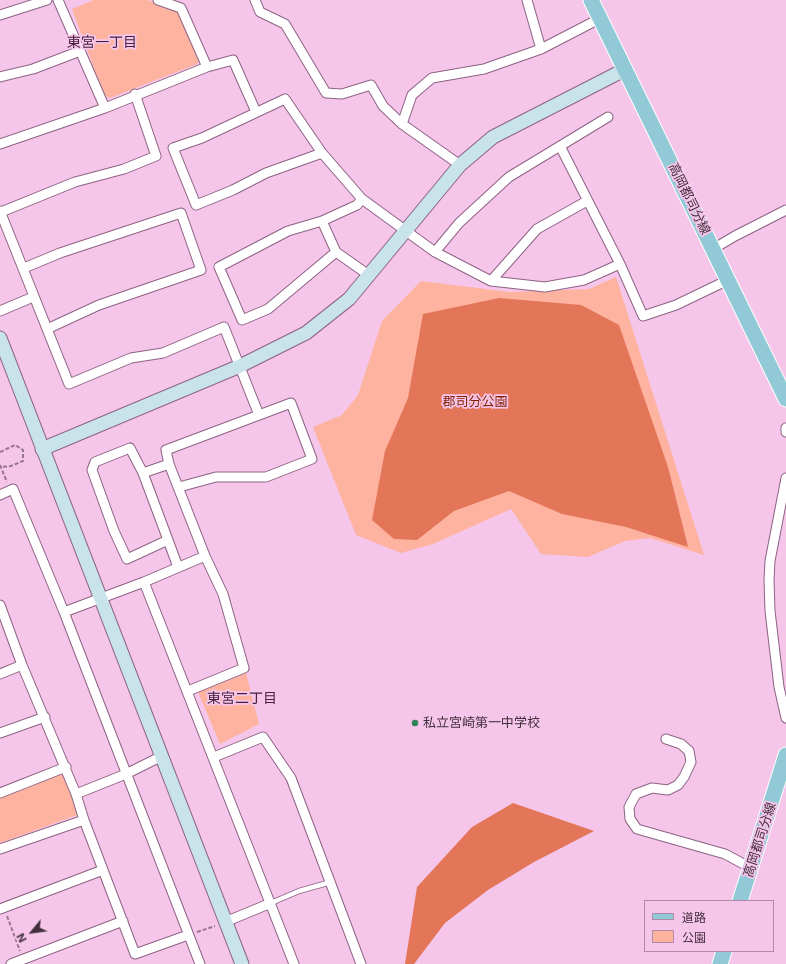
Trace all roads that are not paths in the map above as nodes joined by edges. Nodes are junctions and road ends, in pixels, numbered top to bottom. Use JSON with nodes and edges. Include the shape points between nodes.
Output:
{"nodes":[{"id":1,"x":47,"y":0,"type":"edge"},
{"id":2,"x":58,"y":0,"type":"edge"},
{"id":3,"x":255,"y":0,"type":"edge"},
{"id":4,"x":527,"y":0,"type":"edge"},
{"id":5,"x":591,"y":0,"type":"edge"},
{"id":6,"x":164,"y":1,"type":"edge"},
{"id":7,"x":0,"y":15,"type":"edge"},
{"id":8,"x":599,"y":19,"type":"junction"},
{"id":9,"x":541,"y":49,"type":"junction"},
{"id":10,"x":80,"y":51,"type":"junction"},
{"id":11,"x":207,"y":67,"type":"junction"},
{"id":12,"x":624,"y":70,"type":"junction"},
{"id":13,"x":0,"y":77,"type":"edge"},
{"id":14,"x":135,"y":94,"type":"junction"},
{"id":15,"x":105,"y":108,"type":"junction"},
{"id":16,"x":256,"y":112,"type":"junction"},
{"id":17,"x":608,"y":117,"type":"dead end"},
{"id":18,"x":402,"y":124,"type":"junction"},
{"id":19,"x":0,"y":144,"type":"edge"},
{"id":20,"x":560,"y":146,"type":"junction"},
{"id":21,"x":322,"y":153,"type":"junction"},
{"id":22,"x":460,"y":164,"type":"junction"},
{"id":23,"x":362,"y":199,"type":"junction"},
{"id":24,"x":587,"y":201,"type":"junction"},
{"id":25,"x":786,"y":210,"type":"edge"},
{"id":26,"x":0,"y":212,"type":"edge"},
{"id":27,"x":322,"y":221,"type":"junction"},
{"id":28,"x":405,"y":229,"type":"junction"},
{"id":29,"x":712,"y":249,"type":"junction"},
{"id":30,"x":336,"y":252,"type":"junction"},
{"id":31,"x":436,"y":252,"type":"junction"},
{"id":32,"x":620,"y":264,"type":"junction"},
{"id":33,"x":24,"y":268,"type":"junction"},
{"id":34,"x":370,"y":276,"type":"junction"},
{"id":35,"x":728,"y":280,"type":"junction"},
{"id":36,"x":491,"y":281,"type":"junction"},
{"id":37,"x":33,"y":297,"type":"junction"},
{"id":38,"x":0,"y":310,"type":"edge"},
{"id":39,"x":47,"y":329,"type":"junction"},
{"id":40,"x":0,"y":338,"type":"edge"},
{"id":41,"x":240,"y":366,"type":"junction"},
{"id":42,"x":786,"y":399,"type":"edge"},
{"id":43,"x":258,"y":415,"type":"junction"},
{"id":44,"x":786,"y":428,"type":"edge"},
{"id":45,"x":786,"y":432,"type":"edge"},
{"id":46,"x":42,"y":449,"type":"junction"},
{"id":47,"x":169,"y":464,"type":"junction"},
{"id":48,"x":143,"y":474,"type":"junction"},
{"id":49,"x":786,"y":478,"type":"edge"},
{"id":50,"x":179,"y":487,"type":"junction"},
{"id":51,"x":0,"y":495,"type":"edge"},
{"id":52,"x":168,"y":540,"type":"junction"},
{"id":53,"x":205,"y":556,"type":"junction"},
{"id":54,"x":178,"y":567,"type":"junction"},
{"id":55,"x":144,"y":582,"type":"junction"},
{"id":56,"x":101,"y":598,"type":"junction"},
{"id":57,"x":1,"y":610,"type":"edge"},
{"id":58,"x":64,"y":612,"type":"junction"},
{"id":59,"x":22,"y":664,"type":"junction"},
{"id":60,"x":0,"y":674,"type":"edge"},
{"id":61,"x":188,"y":691,"type":"junction"},
{"id":62,"x":45,"y":717,"type":"junction"},
{"id":63,"x":786,"y":718,"type":"edge"},
{"id":64,"x":0,"y":733,"type":"edge"},
{"id":65,"x":666,"y":739,"type":"dead end"},
{"id":66,"x":162,"y":756,"type":"junction"},
{"id":67,"x":786,"y":756,"type":"edge"},
{"id":68,"x":214,"y":758,"type":"junction"},
{"id":69,"x":66,"y":768,"type":"junction"},
{"id":70,"x":126,"y":774,"type":"junction"},
{"id":71,"x":0,"y":793,"type":"edge"},
{"id":72,"x":76,"y":794,"type":"junction"},
{"id":73,"x":84,"y":820,"type":"junction"},
{"id":74,"x":0,"y":849,"type":"edge"},
{"id":75,"x":751,"y":868,"type":"junction"},
{"id":76,"x":103,"y":870,"type":"junction"},
{"id":77,"x":331,"y":882,"type":"junction"},
{"id":78,"x":740,"y":900,"type":"edge"},
{"id":79,"x":270,"y":903,"type":"junction"},
{"id":80,"x":2,"y":908,"type":"edge"},
{"id":81,"x":123,"y":920,"type":"junction"},
{"id":82,"x":225,"y":922,"type":"junction"},
{"id":83,"x":188,"y":936,"type":"junction"},
{"id":84,"x":724,"y":952,"type":"edge"},
{"id":85,"x":11,"y":964,"type":"edge"},
{"id":86,"x":200,"y":964,"type":"edge"},
{"id":87,"x":242,"y":964,"type":"edge"},
{"id":88,"x":294,"y":964,"type":"edge"},
{"id":89,"x":361,"y":964,"type":"edge"},
{"id":90,"x":720,"y":964,"type":"edge"}],
"edges":[{"from":1,"to":7,"type":"street"},
{"from":2,"to":10,"type":"street"},
{"from":3,"to":18,"type":"street","via":[[260,12],[285,24],[326,93],[342,94],[371,85],[383,106]]},
{"from":4,"to":9,"type":"street"},
{"from":5,"to":8,"type":"main road","name":"高岡都司分線"},
{"from":6,"to":11,"type":"street","via":[[181,8]]},
{"from":8,"to":9,"type":"street"},
{"from":8,"to":12,"type":"main road","name":"高岡都司分線"},
{"from":9,"to":18,"type":"street","via":[[484,69],[432,78],[412,95]]},
{"from":10,"to":13,"type":"street","via":[[33,69]]},
{"from":10,"to":15,"type":"street"},
{"from":11,"to":14,"type":"street"},
{"from":11,"to":16,"type":"street","via":[[233,60]]},
{"from":12,"to":22,"type":"street","via":[[493,137]]},
{"from":12,"to":29,"type":"main road","name":"高岡都司分線"},
{"from":14,"to":15,"type":"street"},
{"from":14,"to":26,"type":"street","via":[[156,156],[124,169],[75,182]]},
{"from":15,"to":19,"type":"street"},
{"from":16,"to":21,"type":"street","via":[[285,99]]},
{"from":16,"to":21,"type":"street","via":[[202,138],[174,148],[196,205],[233,190],[266,172]]},
{"from":17,"to":20,"type":"street"},
{"from":18,"to":22,"type":"street"},
{"from":20,"to":24,"type":"street"},
{"from":20,"to":31,"type":"street","via":[[509,177],[459,223]]},
{"from":21,"to":23,"type":"street"},
{"from":22,"to":28,"type":"street"},
{"from":23,"to":27,"type":"street","via":[[357,205]]},
{"from":23,"to":28,"type":"street"},
{"from":24,"to":32,"type":"street"},
{"from":24,"to":36,"type":"street","via":[[537,229]]},
{"from":25,"to":29,"type":"street"},
{"from":26,"to":33,"type":"street"},
{"from":27,"to":30,"type":"street"},
{"from":27,"to":30,"type":"street","via":[[288,231],[219,267],[242,320],[268,309]]},
{"from":28,"to":31,"type":"street"},
{"from":28,"to":34,"type":"street"},
{"from":29,"to":35,"type":"main road","name":"高岡都司分線"},
{"from":30,"to":34,"type":"street"},
{"from":31,"to":36,"type":"street"},
{"from":32,"to":35,"type":"street","via":[[643,316],[676,305]]},
{"from":32,"to":36,"type":"street","via":[[584,280],[545,287]]},
{"from":33,"to":37,"type":"street"},
{"from":33,"to":39,"type":"street","via":[[60,253],[182,213],[201,270],[99,305]]},
{"from":34,"to":41,"type":"street","via":[[348,299],[306,333]]},
{"from":35,"to":42,"type":"main road","name":"高岡都司分線"},
{"from":37,"to":38,"type":"street"},
{"from":37,"to":39,"type":"street"},
{"from":39,"to":41,"type":"street","via":[[69,384],[131,358],[163,352],[224,327]]},
{"from":40,"to":46,"type":"street"},
{"from":41,"to":43,"type":"street"},
{"from":41,"to":46,"type":"street"},
{"from":43,"to":47,"type":"street","via":[[166,450]]},
{"from":43,"to":50,"type":"street","via":[[291,403],[312,460],[266,477],[216,476]]},
{"from":44,"to":45,"type":"street"},
{"from":46,"to":56,"type":"street"},
{"from":47,"to":48,"type":"street"},
{"from":47,"to":50,"type":"street"},
{"from":48,"to":52,"type":"street"},
{"from":48,"to":52,"type":"street","via":[[130,448],[95,462],[92,470],[127,559]]},
{"from":49,"to":63,"type":"street","via":[[768,580],[779,687]]},
{"from":50,"to":53,"type":"street"},
{"from":51,"to":58,"type":"street","via":[[13,489]]},
{"from":52,"to":54,"type":"street"},
{"from":53,"to":54,"type":"street"},
{"from":53,"to":61,"type":"street","via":[[223,594],[244,668]]},
{"from":54,"to":55,"type":"street"},
{"from":55,"to":56,"type":"street"},
{"from":55,"to":61,"type":"street"},
{"from":56,"to":58,"type":"street"},
{"from":56,"to":66,"type":"street"},
{"from":57,"to":59,"type":"street"},
{"from":58,"to":70,"type":"street"},
{"from":59,"to":60,"type":"street"},
{"from":59,"to":62,"type":"street"},
{"from":61,"to":68,"type":"street"},
{"from":62,"to":64,"type":"street"},
{"from":62,"to":69,"type":"street"},
{"from":65,"to":75,"type":"street","via":[[681,744],[690,751],[691,762],[684,777],[673,788],[664,791],[652,788],[636,794],[631,800],[630,819],[636,829],[725,854]]},
{"from":66,"to":70,"type":"street"},
{"from":66,"to":82,"type":"street"},
{"from":67,"to":75,"type":"main road","name":"高岡都司分線"},
{"from":68,"to":77,"type":"street","via":[[263,737],[291,778]]},
{"from":68,"to":79,"type":"street"},
{"from":69,"to":71,"type":"street"},
{"from":69,"to":72,"type":"street"},
{"from":70,"to":72,"type":"street"},
{"from":70,"to":83,"type":"street"},
{"from":72,"to":73,"type":"street"},
{"from":73,"to":74,"type":"street"},
{"from":73,"to":76,"type":"street"},
{"from":75,"to":78,"type":"main road","name":"高岡都司分線"},
{"from":76,"to":80,"type":"street"},
{"from":76,"to":81,"type":"street"},
{"from":77,"to":79,"type":"lane"},
{"from":77,"to":89,"type":"street"},
{"from":79,"to":82,"type":"street"},
{"from":79,"to":88,"type":"street"},
{"from":81,"to":83,"type":"street","via":[[135,954]]},
{"from":81,"to":85,"type":"street"},
{"from":82,"to":87,"type":"street"},
{"from":83,"to":86,"type":"street"},
{"from":84,"to":90,"type":"main road"}]}
